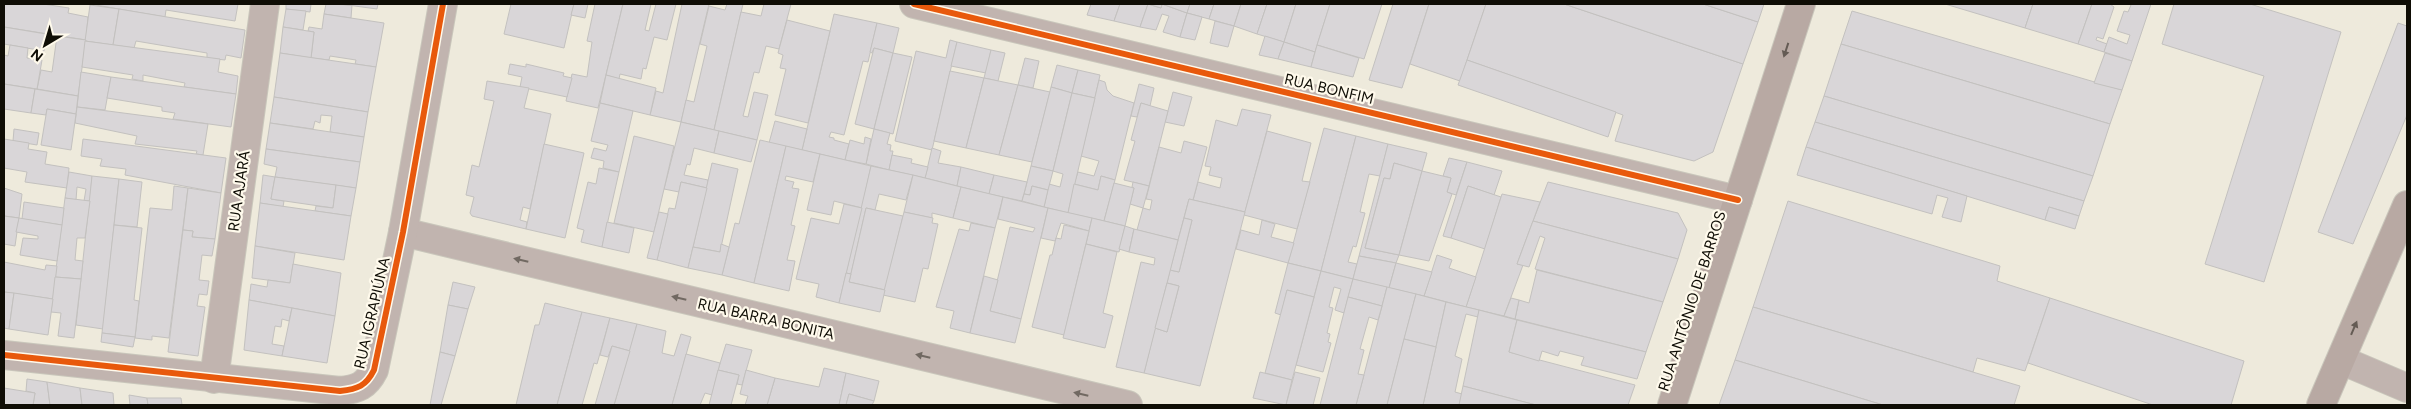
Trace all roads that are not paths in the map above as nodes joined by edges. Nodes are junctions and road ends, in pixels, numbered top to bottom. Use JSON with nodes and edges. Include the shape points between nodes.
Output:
{"nodes":[{"id":1,"x":265,"y":4,"type":"edge"},
{"id":2,"x":443,"y":4,"type":"edge"},
{"id":3,"x":914,"y":4,"type":"edge"},
{"id":4,"x":1801,"y":4,"type":"edge"},
{"id":5,"x":1738,"y":200,"type":"junction"},
{"id":6,"x":2407,"y":205,"type":"edge"},
{"id":7,"x":403,"y":232,"type":"junction"},
{"id":8,"x":4,"y":355,"type":"edge"},
{"id":9,"x":2341,"y":360,"type":"junction"},
{"id":10,"x":214,"y":379,"type":"junction"},
{"id":11,"x":2407,"y":388,"type":"edge"},
{"id":12,"x":1128,"y":405,"type":"edge"},
{"id":13,"x":1672,"y":405,"type":"edge"},
{"id":14,"x":2321,"y":405,"type":"edge"}],
"edges":[{"from":1,"to":10,"type":"street","name":"RUA AJARÁ"},
{"from":2,"to":7,"type":"street","name":"RUA IGRAPIÚNA"},
{"from":3,"to":5,"type":"street","name":"RUA BONFIM"},
{"from":4,"to":5,"type":"main road","name":"RUA ANTÔNIO DE BARROS","one_way":true},
{"from":5,"to":13,"type":"main road","name":"RUA ANTÔNIO DE BARROS"},
{"from":9,"to":6,"type":"main road","one_way":true},
{"from":7,"to":10,"type":"street","name":"RUA IGRAPIÚNA","via":[[374,370],[358,389],[340,391]]},
{"from":12,"to":7,"type":"street","name":"RUA BARRA BONITA","one_way":true},
{"from":8,"to":10,"type":"street","name":"RUA IGRAPIÚNA"},
{"from":9,"to":11,"type":"street"},
{"from":9,"to":14,"type":"main road"}]}
